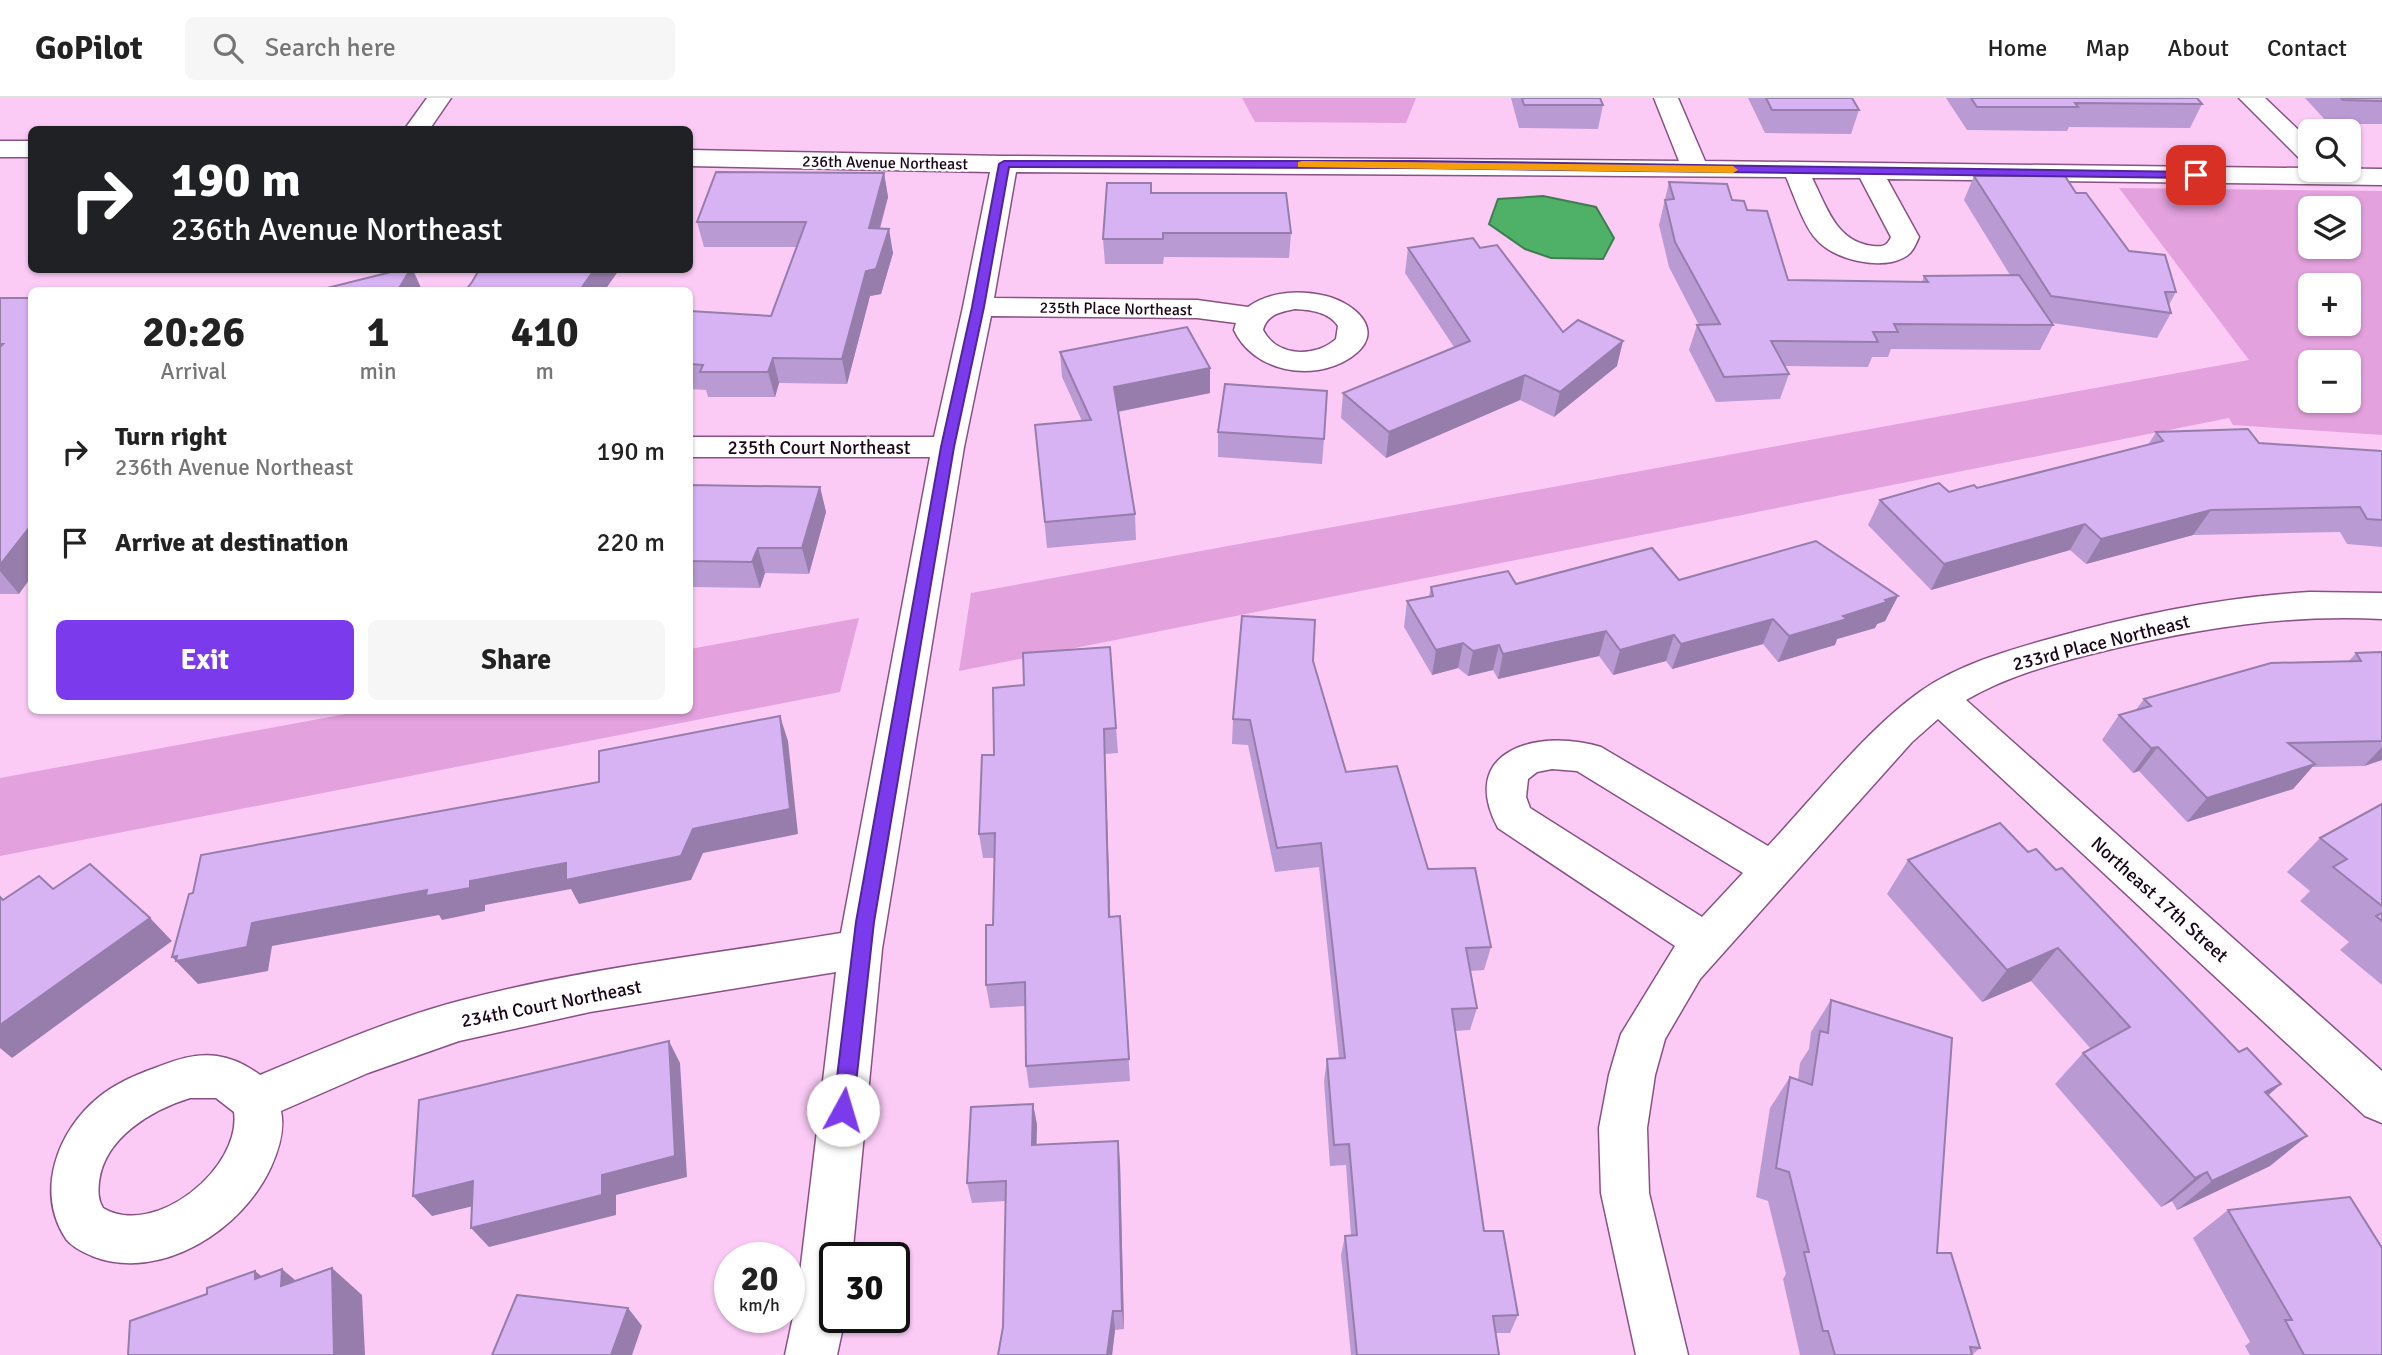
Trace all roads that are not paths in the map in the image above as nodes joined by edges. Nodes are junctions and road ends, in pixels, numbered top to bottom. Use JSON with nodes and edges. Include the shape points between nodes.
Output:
{"nodes":[{"id":1,"x":439,"y":98,"type":"edge"},
{"id":2,"x":1666,"y":98,"type":"edge"},
{"id":3,"x":2252,"y":98,"type":"edge"},
{"id":4,"x":419,"y":126,"type":"edge"},
{"id":5,"x":2298,"y":143,"type":"edge"},
{"id":6,"x":0,"y":149,"type":"edge"},
{"id":7,"x":28,"y":149,"type":"edge"},
{"id":8,"x":693,"y":158,"type":"edge"},
{"id":9,"x":1004,"y":164,"type":"junction"},
{"id":10,"x":1696,"y":169,"type":"junction"},
{"id":11,"x":1796,"y":171,"type":"junction"},
{"id":12,"x":1870,"y":172,"type":"junction"},
{"id":13,"x":2298,"y":173,"type":"edge"},
{"id":14,"x":2361,"y":175,"type":"edge"},
{"id":15,"x":2382,"y":177,"type":"edge"},
{"id":16,"x":978,"y":307,"type":"junction"},
{"id":17,"x":1253,"y":316,"type":"dead end"},
{"id":18,"x":693,"y":447,"type":"edge"},
{"id":19,"x":948,"y":447,"type":"junction"},
{"id":20,"x":2382,"y":606,"type":"edge"},
{"id":21,"x":1939,"y":698,"type":"junction"},
{"id":22,"x":1772,"y":869,"type":"junction"},
{"id":23,"x":1706,"y":943,"type":"junction"},
{"id":24,"x":860,"y":949,"type":"junction"},
{"id":25,"x":254,"y":1100,"type":"dead end"},
{"id":26,"x":2382,"y":1101,"type":"edge"},
{"id":27,"x":811,"y":1355,"type":"edge"},
{"id":28,"x":1662,"y":1355,"type":"edge"}],
"edges":[{"from":1,"to":4,"type":"street"},
{"from":2,"to":10,"type":"street"},
{"from":3,"to":5,"type":"street"},
{"from":6,"to":7,"type":"street"},
{"from":8,"to":9,"type":"street","name":"236th Avenue Northeast"},
{"from":9,"to":10,"type":"street","name":"236th Avenue Northeast"},
{"from":9,"to":16,"type":"street"},
{"from":10,"to":11,"type":"street","name":"236th Avenue Northeast"},
{"from":11,"to":12,"type":"street","name":"236th Avenue Northeast"},
{"from":11,"to":12,"type":"street","via":[[1834,242],[1858,252],[1898,250],[1905,236]]},
{"from":12,"to":13,"type":"street","name":"236th Avenue Northeast"},
{"from":14,"to":15,"type":"street","name":"236th Avenue Northeast"},
{"from":16,"to":17,"type":"street","name":"235th Place Northeast","via":[[1197,309]]},
{"from":16,"to":19,"type":"street"},
{"from":18,"to":19,"type":"street","name":"235th Court Northeast"},
{"from":19,"to":24,"type":"street"},
{"from":20,"to":21,"type":"street","name":"233rd Place Northeast","via":[[2270,605],[2163,624],[2023,658]]},
{"from":21,"to":22,"type":"street","name":"233rd Place Northeast","via":[[1898,732]]},
{"from":21,"to":26,"type":"street","name":"Northeast 17th Street"},
{"from":22,"to":23,"type":"street","name":"233rd Place Northeast"},
{"from":22,"to":23,"type":"street","via":[[1587,758],[1548,752],[1516,766],[1504,789],[1512,817]]},
{"from":23,"to":28,"type":"street","name":"233rd Place Northeast","via":[[1684,966],[1644,1034],[1623,1128],[1625,1193]]},
{"from":24,"to":25,"type":"street","name":"234th Court Northeast","via":[[590,993],[459,1021],[356,1056]]},
{"from":24,"to":27,"type":"street","via":[[823,1298]]}]}
